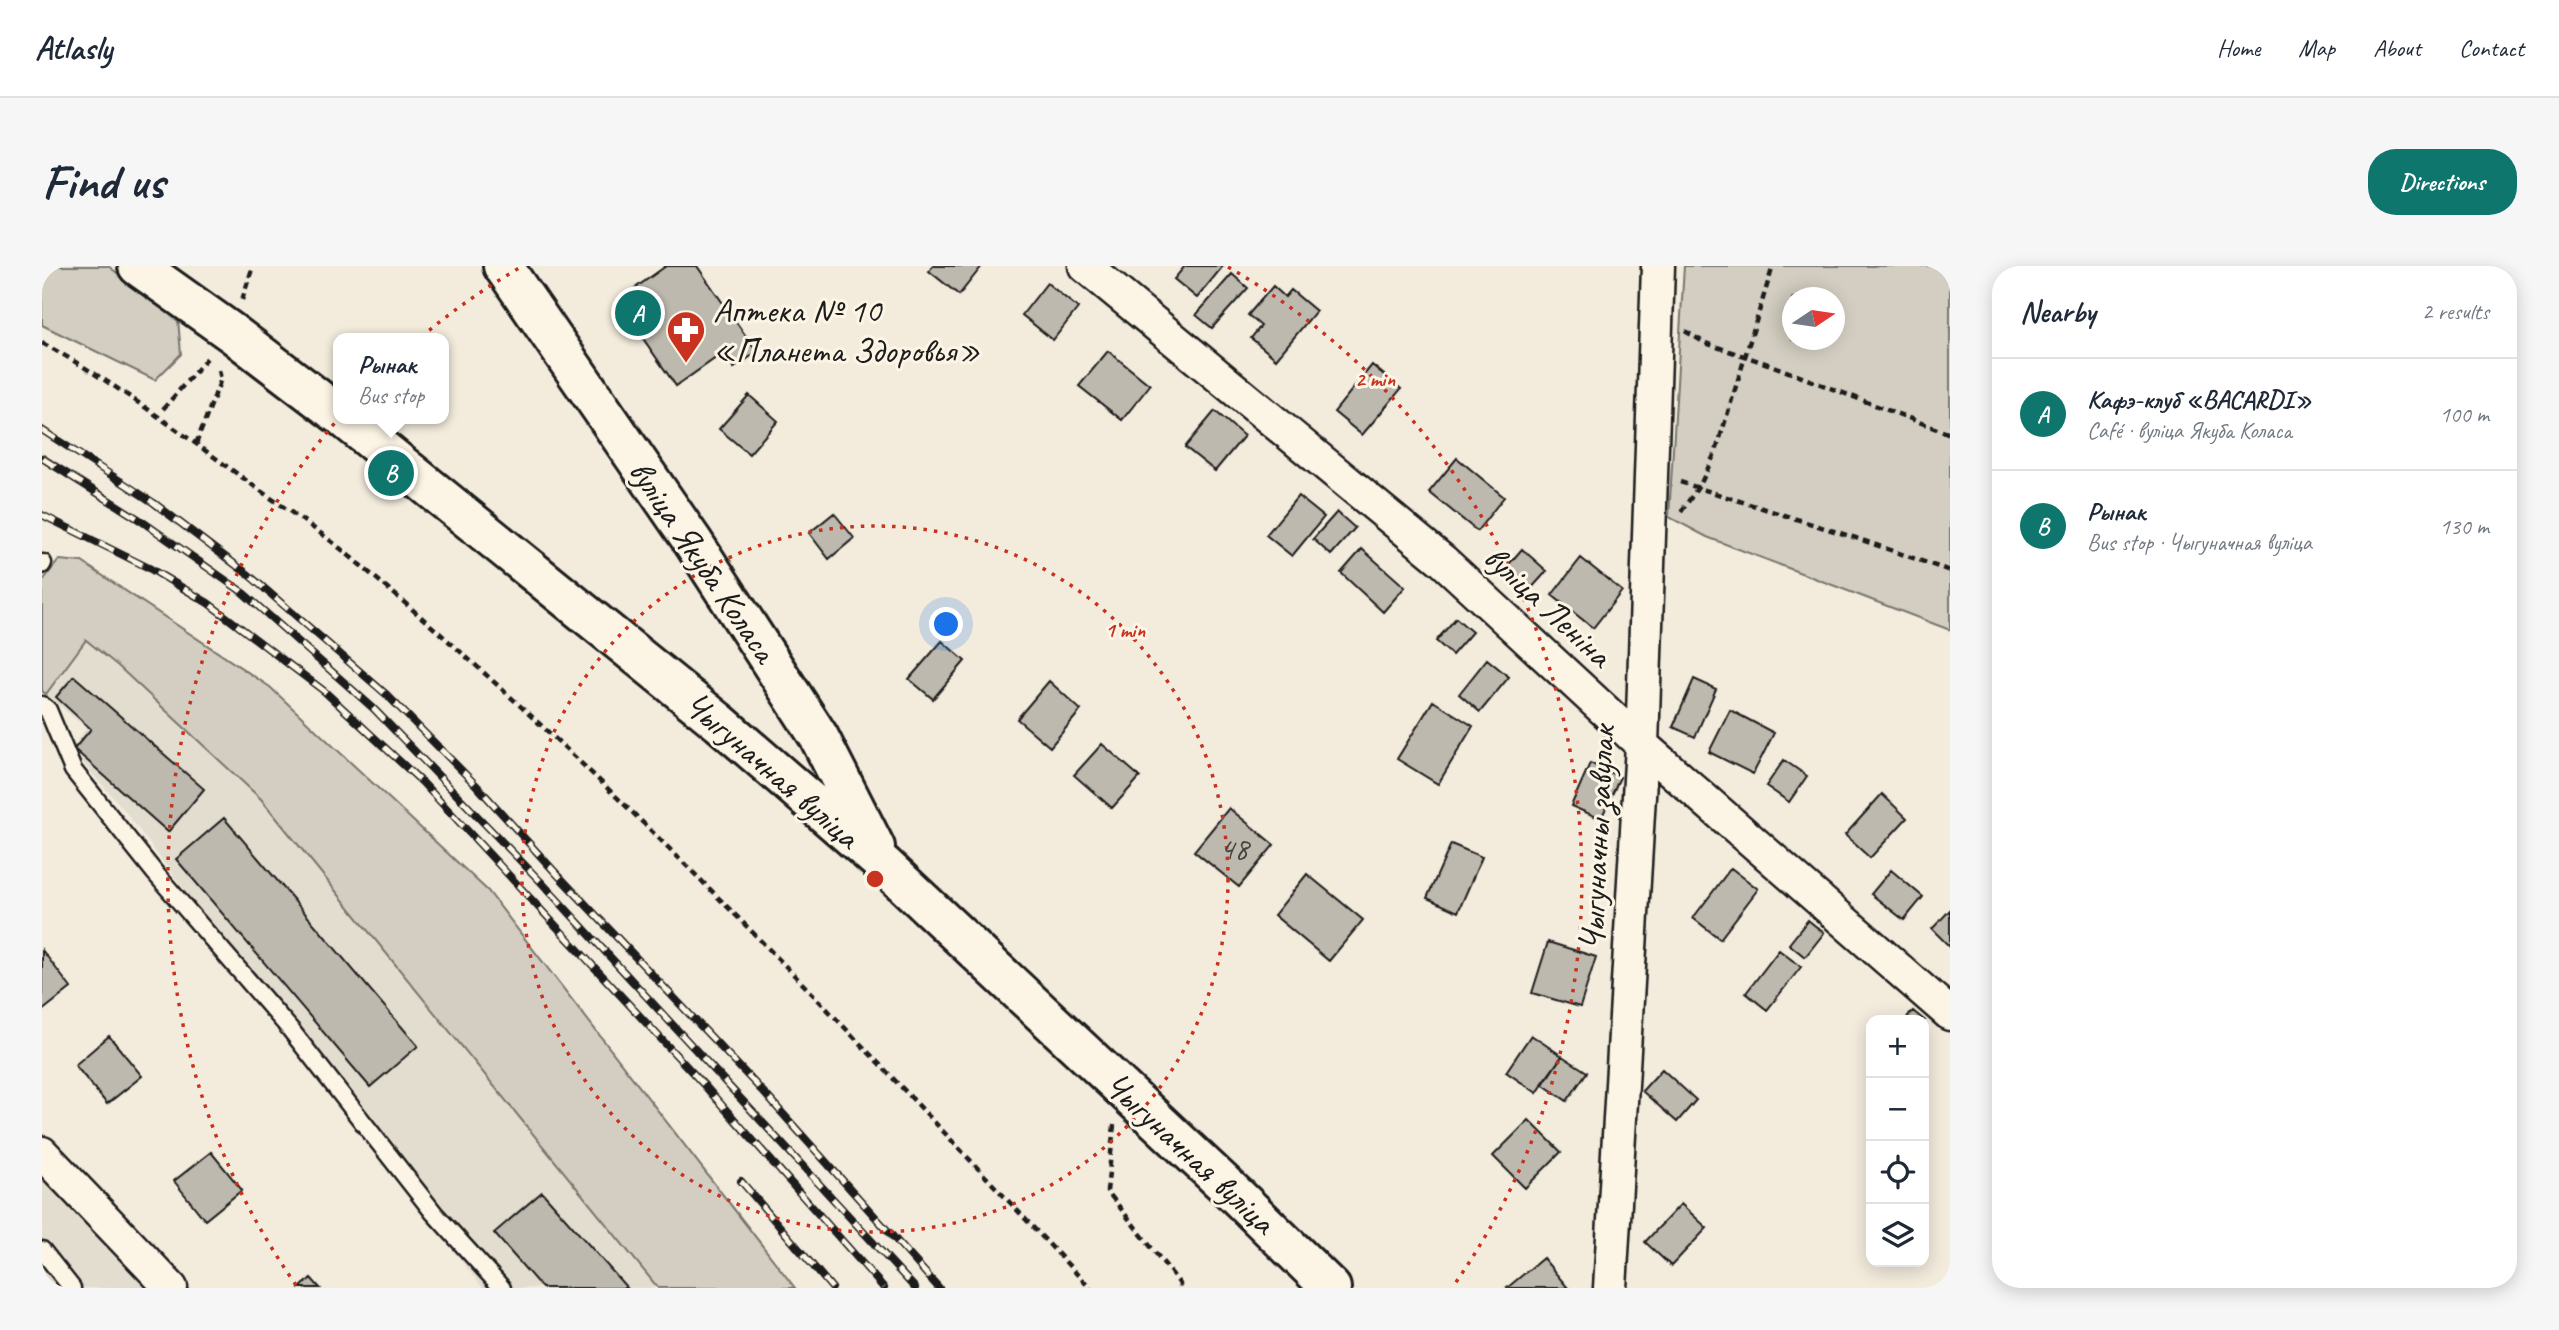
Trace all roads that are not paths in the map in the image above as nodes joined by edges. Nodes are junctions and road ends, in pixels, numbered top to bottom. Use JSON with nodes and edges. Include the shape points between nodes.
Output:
{"nodes":[{"id":1,"x":138,"y":266,"type":"edge"},
{"id":2,"x":503,"y":266,"type":"edge"},
{"id":3,"x":1085,"y":266,"type":"edge"},
{"id":4,"x":1658,"y":266,"type":"edge"},
{"id":5,"x":333,"y":410,"type":"edge"},
{"id":6,"x":351,"y":424,"type":"edge"},
{"id":7,"x":42,"y":705,"type":"edge"},
{"id":8,"x":819,"y":737,"type":"junction"},
{"id":9,"x":1642,"y":745,"type":"junction"},
{"id":10,"x":780,"y":775,"type":"junction"},
{"id":11,"x":884,"y":866,"type":"junction"},
{"id":12,"x":1950,"y":1014,"type":"edge"},
{"id":13,"x":42,"y":1153,"type":"edge"},
{"id":14,"x":42,"y":1250,"type":"edge"},
{"id":15,"x":72,"y":1288,"type":"edge"},
{"id":16,"x":171,"y":1288,"type":"edge"},
{"id":17,"x":502,"y":1288,"type":"edge"},
{"id":18,"x":1331,"y":1288,"type":"edge"},
{"id":19,"x":1610,"y":1288,"type":"edge"}],
"edges":[{"from":1,"to":5,"type":"street"},
{"from":2,"to":8,"type":"street","name":"вуліца Якуба Коласа","via":[[693,542]]},
{"from":3,"to":9,"type":"street","name":"вуліца Леніна","via":[[1443,561]]},
{"from":4,"to":9,"type":"street","name":"Чыгуначны завулак"},
{"from":6,"to":10,"type":"street","name":"Чыгуначная вуліца"},
{"from":7,"to":17,"type":"lane","via":[[73,770],[290,1029],[434,1213]]},
{"from":8,"to":10,"type":"street"},
{"from":8,"to":11,"type":"street","name":"вуліца Якуба Коласа"},
{"from":9,"to":12,"type":"street","name":"вуліца Леніна"},
{"from":9,"to":19,"type":"street","name":"Чыгуначны завулак"},
{"from":10,"to":11,"type":"street","name":"Чыгуначная вуліца"},
{"from":11,"to":18,"type":"street","name":"Чыгуначная вуліца"},
{"from":13,"to":16,"type":"street"},
{"from":14,"to":15,"type":"lane"}]}
